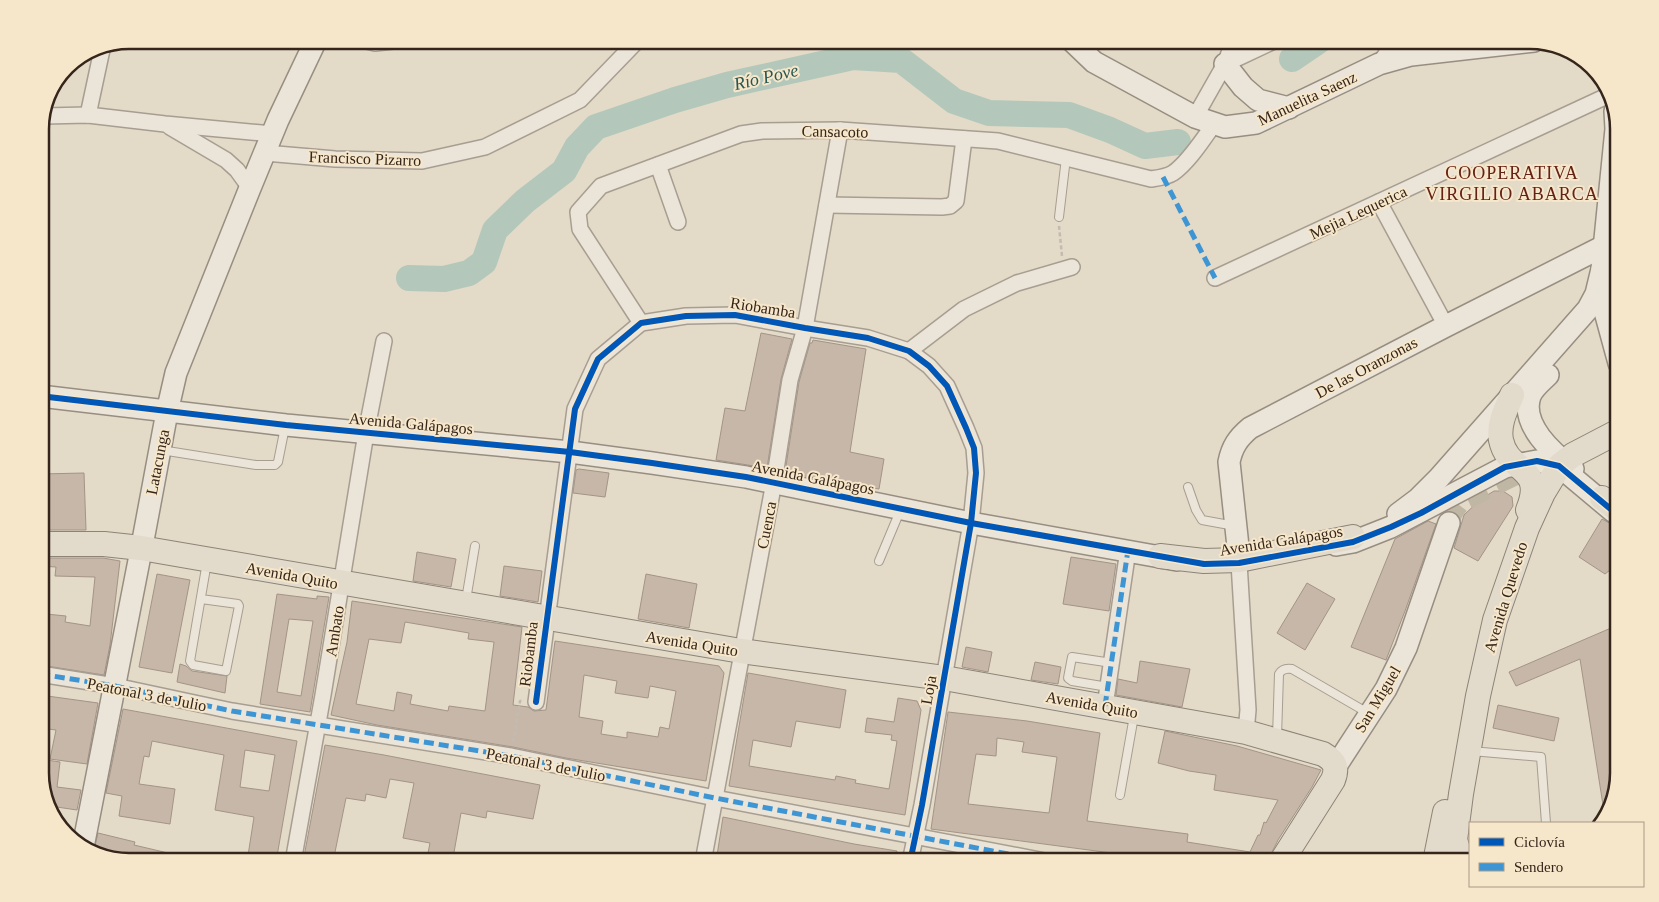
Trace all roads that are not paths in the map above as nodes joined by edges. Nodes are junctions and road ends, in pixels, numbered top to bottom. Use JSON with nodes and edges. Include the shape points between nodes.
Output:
{"nodes":[{"id":1,"x":312,"y":49,"type":"edge"},
{"id":2,"x":625,"y":49,"type":"edge"},
{"id":3,"x":1081,"y":49,"type":"edge"},
{"id":4,"x":1231,"y":49,"type":"edge"},
{"id":5,"x":1257,"y":49,"type":"edge"},
{"id":6,"x":1390,"y":49,"type":"edge"},
{"id":7,"x":1464,"y":49,"type":"edge"},
{"id":8,"x":101,"y":54,"type":"edge"},
{"id":9,"x":1225,"y":64,"type":"junction"},
{"id":10,"x":1379,"y":64,"type":"junction"},
{"id":11,"x":1604,"y":98,"type":"edge"},
{"id":12,"x":1289,"y":108,"type":"junction"},
{"id":13,"x":88,"y":115,"type":"junction"},
{"id":14,"x":50,"y":116,"type":"edge"},
{"id":15,"x":1205,"y":120,"type":"junction"},
{"id":16,"x":165,"y":124,"type":"junction"},
{"id":17,"x":840,"y":130,"type":"junction"},
{"id":18,"x":964,"y":139,"type":"junction"},
{"id":19,"x":269,"y":144,"type":"junction"},
{"id":20,"x":1066,"y":158,"type":"junction"},
{"id":21,"x":658,"y":165,"type":"junction"},
{"id":22,"x":250,"y":188,"type":"junction"},
{"id":23,"x":1379,"y":202,"type":"junction"},
{"id":24,"x":827,"y":205,"type":"junction"},
{"id":25,"x":1059,"y":217,"type":"road end"},
{"id":26,"x":678,"y":222,"type":"dead end"},
{"id":27,"x":1610,"y":223,"type":"edge"},
{"id":28,"x":1604,"y":246,"type":"junction"},
{"id":29,"x":1067,"y":269,"type":"road end"},
{"id":30,"x":1602,"y":269,"type":"junction"},
{"id":31,"x":1215,"y":278,"type":"dead end"},
{"id":32,"x":1604,"y":308,"type":"junction"},
{"id":33,"x":641,"y":324,"type":"junction"},
{"id":34,"x":1446,"y":326,"type":"junction"},
{"id":35,"x":804,"y":328,"type":"junction"},
{"id":36,"x":1610,"y":330,"type":"edge"},
{"id":37,"x":384,"y":341,"type":"dead end"},
{"id":38,"x":909,"y":351,"type":"junction"},
{"id":39,"x":49,"y":397,"type":"edge"},
{"id":40,"x":1502,"y":409,"type":"junction"},
{"id":41,"x":167,"y":412,"type":"junction"},
{"id":42,"x":1530,"y":419,"type":"junction"},
{"id":43,"x":286,"y":425,"type":"junction"},
{"id":44,"x":366,"y":432,"type":"junction"},
{"id":45,"x":1610,"y":437,"type":"edge"},
{"id":46,"x":160,"y":450,"type":"junction"},
{"id":47,"x":570,"y":452,"type":"junction"},
{"id":48,"x":1568,"y":463,"type":"junction"},
{"id":49,"x":1518,"y":465,"type":"junction"},
{"id":50,"x":774,"y":482,"type":"junction"},
{"id":51,"x":1188,"y":487,"type":"dead end"},
{"id":52,"x":1526,"y":501,"type":"dead end"},
{"id":53,"x":1610,"y":502,"type":"edge"},
{"id":54,"x":1610,"y":507,"type":"edge"},
{"id":55,"x":901,"y":509,"type":"junction"},
{"id":56,"x":971,"y":523,"type":"junction"},
{"id":57,"x":1449,"y":523,"type":"tunnel mouth"},
{"id":58,"x":1235,"y":526,"type":"junction"},
{"id":59,"x":1353,"y":537,"type":"dead end"},
{"id":60,"x":49,"y":544,"type":"edge"},
{"id":61,"x":475,"y":546,"type":"dead end"},
{"id":62,"x":141,"y":548,"type":"junction"},
{"id":63,"x":1128,"y":550,"type":"junction"},
{"id":64,"x":1160,"y":556,"type":"junction"},
{"id":65,"x":1239,"y":559,"type":"junction"},
{"id":66,"x":208,"y":560,"type":"junction"},
{"id":67,"x":879,"y":561,"type":"dead end"},
{"id":68,"x":1500,"y":582,"type":"junction"},
{"id":69,"x":342,"y":584,"type":"junction"},
{"id":70,"x":201,"y":599,"type":"junction"},
{"id":71,"x":465,"y":604,"type":"junction"},
{"id":72,"x":546,"y":619,"type":"junction"},
{"id":73,"x":742,"y":651,"type":"junction"},
{"id":74,"x":1112,"y":663,"type":"junction"},
{"id":75,"x":49,"y":675,"type":"edge"},
{"id":76,"x":944,"y":678,"type":"junction"},
{"id":77,"x":115,"y":686,"type":"junction"},
{"id":78,"x":1106,"y":696,"type":"junction"},
{"id":79,"x":536,"y":702,"type":"road end"},
{"id":80,"x":1135,"y":712,"type":"junction"},
{"id":81,"x":1370,"y":714,"type":"junction"},
{"id":82,"x":318,"y":724,"type":"junction"},
{"id":83,"x":1246,"y":732,"type":"junction"},
{"id":84,"x":1277,"y":740,"type":"junction"},
{"id":85,"x":1469,"y":750,"type":"junction"},
{"id":86,"x":1336,"y":766,"type":"junction"},
{"id":87,"x":1120,"y":795,"type":"dead end"},
{"id":88,"x":715,"y":798,"type":"junction"},
{"id":89,"x":1546,"y":822,"type":"edge"},
{"id":90,"x":916,"y":837,"type":"junction"},
{"id":91,"x":84,"y":840,"type":"edge"},
{"id":92,"x":295,"y":853,"type":"edge"},
{"id":93,"x":705,"y":853,"type":"edge"},
{"id":94,"x":912,"y":853,"type":"edge"},
{"id":95,"x":1002,"y":853,"type":"edge"},
{"id":96,"x":1288,"y":853,"type":"edge"},
{"id":97,"x":1437,"y":853,"type":"edge"},
{"id":98,"x":1459,"y":853,"type":"edge"}],
"edges":[{"from":1,"to":19,"type":"street","name":"Latacunga"},
{"from":2,"to":19,"type":"street","name":"Francisco Pizarro","via":[[580,100],[485,147],[422,161],[335,159]]},
{"from":3,"to":15,"type":"street","name":"Manuelita Saenz","via":[[1094,62]]},
{"from":4,"to":9,"type":"street","name":"Cansacoto"},
{"from":5,"to":9,"type":"street"},
{"from":6,"to":10,"type":"street"},
{"from":7,"to":10,"type":"street","name":"Manuelita Saenz","via":[[1411,55]]},
{"from":8,"to":13,"type":"street"},
{"from":9,"to":12,"type":"street","via":[[1258,100]]},
{"from":9,"to":15,"type":"street","name":"Cansacoto"},
{"from":10,"to":12,"type":"street","name":"Manuelita Saenz"},
{"from":11,"to":23,"type":"street","name":"Mejia Lequerica"},
{"from":12,"to":15,"type":"street","name":"Manuelita Saenz","via":[[1256,123],[1225,127]]},
{"from":13,"to":14,"type":"street","name":"Francisco Pizarro"},
{"from":13,"to":16,"type":"street","name":"Francisco Pizarro"},
{"from":15,"to":20,"type":"street","name":"Cansacoto","via":[[1200,143],[1174,172],[1164,177],[1151,179]]},
{"from":16,"to":19,"type":"street","name":"Francisco Pizarro"},
{"from":16,"to":22,"type":"street","via":[[226,160]]},
{"from":17,"to":18,"type":"street","name":"Cansacoto"},
{"from":17,"to":21,"type":"street","name":"Cansacoto","via":[[741,134]]},
{"from":17,"to":24,"type":"street","name":"Cuenca"},
{"from":18,"to":20,"type":"street","name":"Cansacoto","via":[[998,141]]},
{"from":18,"to":24,"type":"street","via":[[956,201],[950,206]]},
{"from":19,"to":22,"type":"street","name":"Latacunga"},
{"from":20,"to":25,"type":"lane"},
{"from":21,"to":26,"type":"street"},
{"from":21,"to":33,"type":"street","name":"Cansacoto","via":[[601,186],[578,212],[580,229]]},
{"from":22,"to":41,"type":"street","name":"Latacunga","via":[[176,373]]},
{"from":23,"to":31,"type":"street","name":"Mejia Lequerica"},
{"from":23,"to":34,"type":"street"},
{"from":24,"to":35,"type":"street","name":"Cuenca"},
{"from":27,"to":28,"type":"street","name":"Avenida Galápagos"},
{"from":28,"to":30,"type":"street","name":"Avenida Galápagos"},
{"from":28,"to":34,"type":"street","name":"De las Oranzonas"},
{"from":29,"to":38,"type":"street","via":[[1017,283],[964,309]]},
{"from":30,"to":32,"type":"street","name":"Avenida Galápagos"},
{"from":30,"to":40,"type":"street","name":"Avenida Galápagos","via":[[1596,294],[1588,309]]},
{"from":32,"to":36,"type":"street","name":"Avenida Galápagos"},
{"from":32,"to":42,"type":"street","via":[[1532,393]]},
{"from":33,"to":35,"type":"street","name":"Riobamba","via":[[686,316],[735,314]]},
{"from":33,"to":47,"type":"street","name":"Riobamba","via":[[598,359],[575,409]]},
{"from":34,"to":58,"type":"street","name":"De las Oranzonas","via":[[1240,436],[1232,448],[1229,462]]},
{"from":35,"to":38,"type":"street","name":"Riobamba","via":[[868,338]]},
{"from":35,"to":50,"type":"street","name":"Cuenca","via":[[790,380]]},
{"from":37,"to":44,"type":"street","name":"Ambato"},
{"from":38,"to":56,"type":"street","name":"Riobamba","via":[[929,366],[947,386],[974,448],[976,473]]},
{"from":39,"to":41,"type":"street","name":"Avenida Galápagos"},
{"from":40,"to":42,"type":"street"},
{"from":40,"to":49,"type":"main road","via":[[1503,445],[1506,454]]},
{"from":40,"to":65,"type":"street","name":"Avenida Galápagos","via":[[1426,492],[1391,518],[1336,539]]},
{"from":41,"to":43,"type":"street","name":"Avenida Galápagos"},
{"from":41,"to":46,"type":"street","name":"Latacunga"},
{"from":42,"to":48,"type":"street","via":[[1537,433]]},
{"from":43,"to":44,"type":"street","name":"Avenida Galápagos"},
{"from":43,"to":46,"type":"lane","via":[[275,466]]},
{"from":44,"to":47,"type":"street","name":"Avenida Galápagos"},
{"from":44,"to":69,"type":"street","name":"Ambato"},
{"from":45,"to":48,"type":"main road","name":"Avenida Quevedo"},
{"from":46,"to":62,"type":"street","name":"Latacunga"},
{"from":47,"to":50,"type":"street","name":"Avenida Galápagos"},
{"from":47,"to":72,"type":"street","name":"Riobamba"},
{"from":48,"to":49,"type":"street","name":"Avenida Galápagos","via":[[1537,461]]},
{"from":48,"to":53,"type":"street"},
{"from":48,"to":54,"type":"street"},
{"from":48,"to":85,"type":"main road","name":"Avenida Quevedo","via":[[1543,493],[1527,528],[1495,620]]},
{"from":49,"to":65,"type":"street","name":"Avenida Galápagos","via":[[1504,467],[1421,513],[1364,538],[1344,544]]},
{"from":49,"to":68,"type":"main road","via":[[1531,479],[1534,494]]},
{"from":50,"to":55,"type":"street","name":"Avenida Galápagos"},
{"from":50,"to":73,"type":"street","name":"Cuenca"},
{"from":51,"to":58,"type":"lane","via":[[1202,520]]},
{"from":52,"to":68,"type":"main road","name":"Avenida Quevedo"},
{"from":55,"to":56,"type":"street","name":"Avenida Galápagos"},
{"from":55,"to":67,"type":"lane"},
{"from":56,"to":63,"type":"street","name":"Avenida Galápagos"},
{"from":56,"to":76,"type":"street","name":"Loja"},
{"from":57,"to":81,"type":"street","name":"San Miguel","via":[[1406,648]]},
{"from":58,"to":65,"type":"street","name":"De las Oranzonas"},
{"from":59,"to":64,"type":"main road","via":[[1239,560],[1204,561]]},
{"from":60,"to":62,"type":"main road","name":"Avenida Quito"},
{"from":61,"to":71,"type":"lane"},
{"from":62,"to":66,"type":"main road","name":"Avenida Quito"},
{"from":62,"to":77,"type":"street","name":"Latacunga"},
{"from":63,"to":64,"type":"street","name":"Avenida Galápagos"},
{"from":63,"to":74,"type":"street"},
{"from":64,"to":65,"type":"street","name":"Avenida Galápagos"},
{"from":65,"to":83,"type":"street","name":"De las Oranzonas","via":[[1248,710]]},
{"from":66,"to":69,"type":"main road","name":"Avenida Quito"},
{"from":66,"to":70,"type":"lane"},
{"from":68,"to":97,"type":"main road","name":"Avenida Quevedo","via":[[1469,684]]},
{"from":69,"to":71,"type":"main road","name":"Avenida Quito"},
{"from":69,"to":82,"type":"street","name":"Ambato"},
{"from":70,"to":70,"type":"lane","via":[[191,664],[226,671],[239,606]]},
{"from":71,"to":72,"type":"main road","name":"Avenida Quito"},
{"from":72,"to":73,"type":"main road","name":"Avenida Quito"},
{"from":72,"to":79,"type":"street","name":"Riobamba"},
{"from":73,"to":76,"type":"main road","name":"Avenida Quito"},
{"from":73,"to":88,"type":"street","name":"Cuenca"},
{"from":74,"to":78,"type":"street"},
{"from":74,"to":78,"type":"lane","via":[[1072,657],[1068,678]]},
{"from":75,"to":77,"type":"street","name":"Peatonal 3 de Julio"},
{"from":76,"to":78,"type":"main road","name":"Avenida Quito"},
{"from":76,"to":90,"type":"street","name":"Loja"},
{"from":77,"to":82,"type":"street","name":"Peatonal 3 de Julio"},
{"from":77,"to":91,"type":"street","name":"Latacunga"},
{"from":78,"to":80,"type":"main road","name":"Avenida Quito"},
{"from":80,"to":83,"type":"main road","name":"Avenida Quito"},
{"from":80,"to":87,"type":"lane"},
{"from":81,"to":84,"type":"lane","via":[[1286,668],[1279,674]]},
{"from":81,"to":86,"type":"street","name":"San Miguel"},
{"from":82,"to":88,"type":"street","name":"Peatonal 3 de Julio","via":[[511,756]]},
{"from":82,"to":92,"type":"street","name":"Ambato"},
{"from":83,"to":84,"type":"main road","name":"Avenida Quito"},
{"from":84,"to":86,"type":"main road","name":"Avenida Quito","via":[[1323,754]]},
{"from":85,"to":89,"type":"lane","via":[[1541,757]]},
{"from":85,"to":98,"type":"main road","name":"Avenida Quevedo","via":[[1455,840]]},
{"from":86,"to":96,"type":"main road","name":"San Miguel","via":[[1334,780]]},
{"from":88,"to":90,"type":"street","name":"Peatonal 3 de Julio"},
{"from":88,"to":93,"type":"street","name":"Cuenca"},
{"from":90,"to":94,"type":"street","name":"Loja"},
{"from":90,"to":95,"type":"street","name":"Peatonal 3 de Julio"}]}
